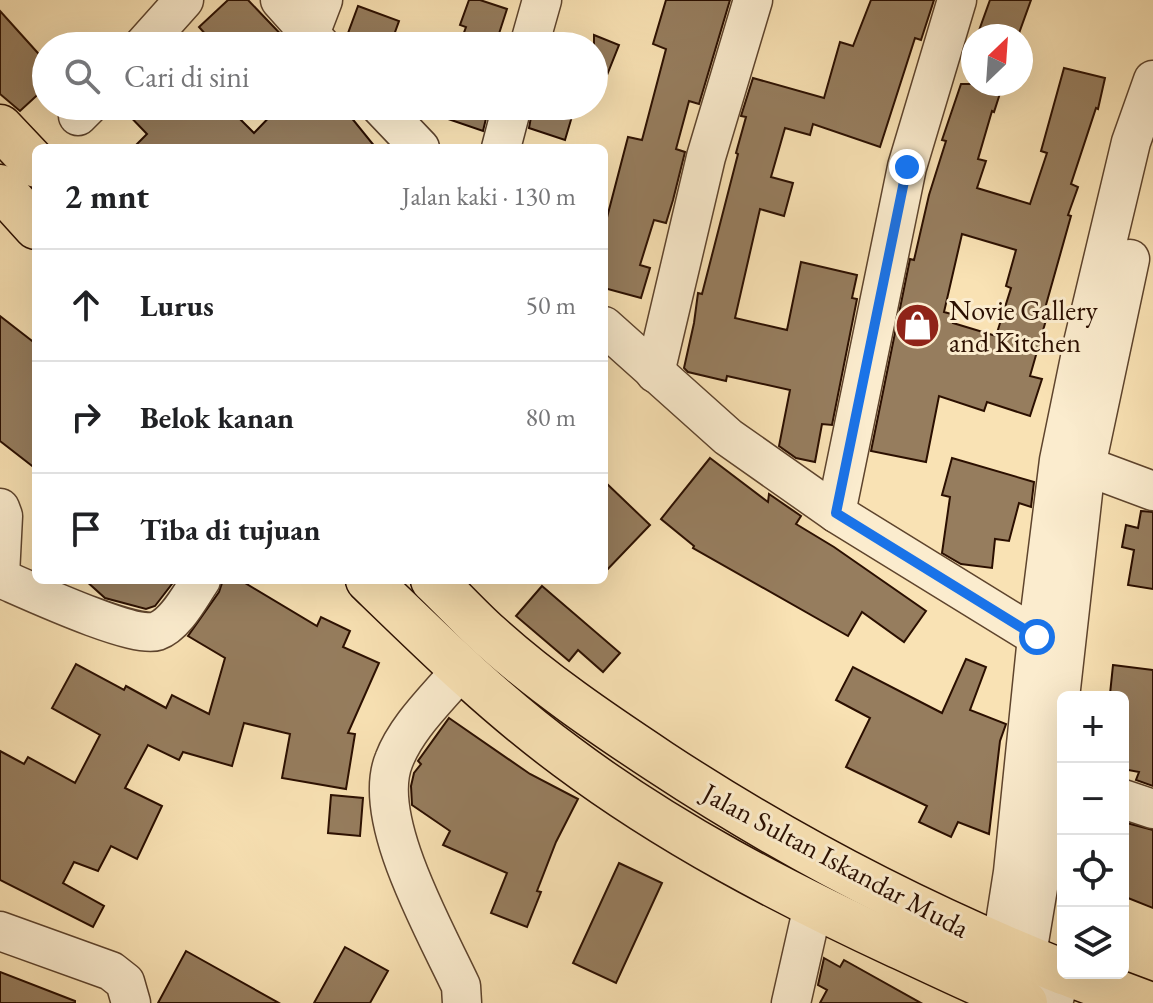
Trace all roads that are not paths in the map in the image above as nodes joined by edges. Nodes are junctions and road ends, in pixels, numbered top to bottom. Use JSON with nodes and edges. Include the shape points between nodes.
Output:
{"nodes":[{"id":1,"x":184,"y":0,"type":"edge"},
{"id":2,"x":280,"y":0,"type":"edge"},
{"id":3,"x":542,"y":0,"type":"edge"},
{"id":4,"x":753,"y":0,"type":"edge"},
{"id":5,"x":957,"y":0,"type":"edge"},
{"id":6,"x":318,"y":27,"type":"edge"},
{"id":7,"x":155,"y":32,"type":"edge"},
{"id":8,"x":533,"y":32,"type":"edge"},
{"id":9,"x":1153,"y":80,"type":"edge"},
{"id":10,"x":393,"y":120,"type":"edge"},
{"id":11,"x":508,"y":120,"type":"edge"},
{"id":12,"x":0,"y":127,"type":"edge"},
{"id":13,"x":416,"y":144,"type":"edge"},
{"id":14,"x":502,"y":144,"type":"edge"},
{"id":15,"x":32,"y":161,"type":"edge"},
{"id":16,"x":1151,"y":176,"type":"edge"},
{"id":17,"x":0,"y":187,"type":"edge"},
{"id":18,"x":32,"y":223,"type":"edge"},
{"id":19,"x":608,"y":330,"type":"edge"},
{"id":20,"x":1096,"y":346,"type":"junction"},
{"id":21,"x":655,"y":373,"type":"junction"},
{"id":22,"x":1086,"y":466,"type":"junction"},
{"id":23,"x":1153,"y":491,"type":"edge"},
{"id":24,"x":0,"y":508,"type":"edge"},
{"id":25,"x":836,"y":513,"type":"junction"},
{"id":26,"x":0,"y":576,"type":"edge"},
{"id":27,"x":198,"y":584,"type":"edge"},
{"id":28,"x":372,"y":584,"type":"edge"},
{"id":29,"x":437,"y":584,"type":"edge"},
{"id":30,"x":1037,"y":637,"type":"junction"},
{"id":31,"x":460,"y":671,"type":"junction"},
{"id":32,"x":1058,"y":763,"type":"edge"},
{"id":33,"x":1057,"y":777,"type":"edge"},
{"id":34,"x":1129,"y":801,"type":"edge"},
{"id":35,"x":1153,"y":809,"type":"edge"},
{"id":36,"x":813,"y":906,"type":"junction"},
{"id":37,"x":0,"y":931,"type":"edge"},
{"id":38,"x":1035,"y":980,"type":"edge"},
{"id":39,"x":131,"y":1003,"type":"edge"},
{"id":40,"x":462,"y":1003,"type":"edge"},
{"id":41,"x":791,"y":1003,"type":"edge"},
{"id":42,"x":1146,"y":1003,"type":"edge"}],
"edges":[{"from":1,"to":7,"type":"street"},
{"from":2,"to":6,"type":"street"},
{"from":3,"to":8,"type":"street"},
{"from":4,"to":21,"type":"street","via":[[706,157]]},
{"from":5,"to":25,"type":"street","via":[[907,167]]},
{"from":9,"to":20,"type":"street","via":[[1131,142]]},
{"from":10,"to":13,"type":"street"},
{"from":11,"to":14,"type":"street"},
{"from":12,"to":15,"type":"highway"},
{"from":16,"to":20,"type":"street"},
{"from":17,"to":18,"type":"highway"},
{"from":19,"to":21,"type":"street"},
{"from":20,"to":22,"type":"street"},
{"from":20,"to":30,"type":"street","via":[[1059,460]]},
{"from":21,"to":25,"type":"street","via":[[728,437]]},
{"from":22,"to":23,"type":"street"},
{"from":22,"to":32,"type":"street"},
{"from":24,"to":26,"type":"street"},
{"from":25,"to":30,"type":"street"},
{"from":26,"to":27,"type":"street","via":[[128,628],[155,632],[170,624]]},
{"from":28,"to":31,"type":"highway","name":"Jalan Sultan Iskandar Muda"},
{"from":29,"to":38,"type":"highway","name":"Jalan Sultan Iskandar Muda","via":[[489,636],[589,715],[734,811]]},
{"from":30,"to":38,"type":"street","via":[[1013,872]]},
{"from":31,"to":36,"type":"highway","name":"Jalan Sultan Iskandar Muda","via":[[637,806],[715,855]]},
{"from":31,"to":40,"type":"street","via":[[393,761],[388,803],[400,851],[461,986]]},
{"from":33,"to":38,"type":"street"},
{"from":34,"to":35,"type":"street"},
{"from":36,"to":38,"type":"highway","name":"Jalan Sultan Iskandar Muda"},
{"from":36,"to":41,"type":"street"},
{"from":37,"to":39,"type":"street","via":[[111,971],[125,982]]},
{"from":38,"to":42,"type":"highway","name":"Jalan Sultan Iskandar Muda"}]}
